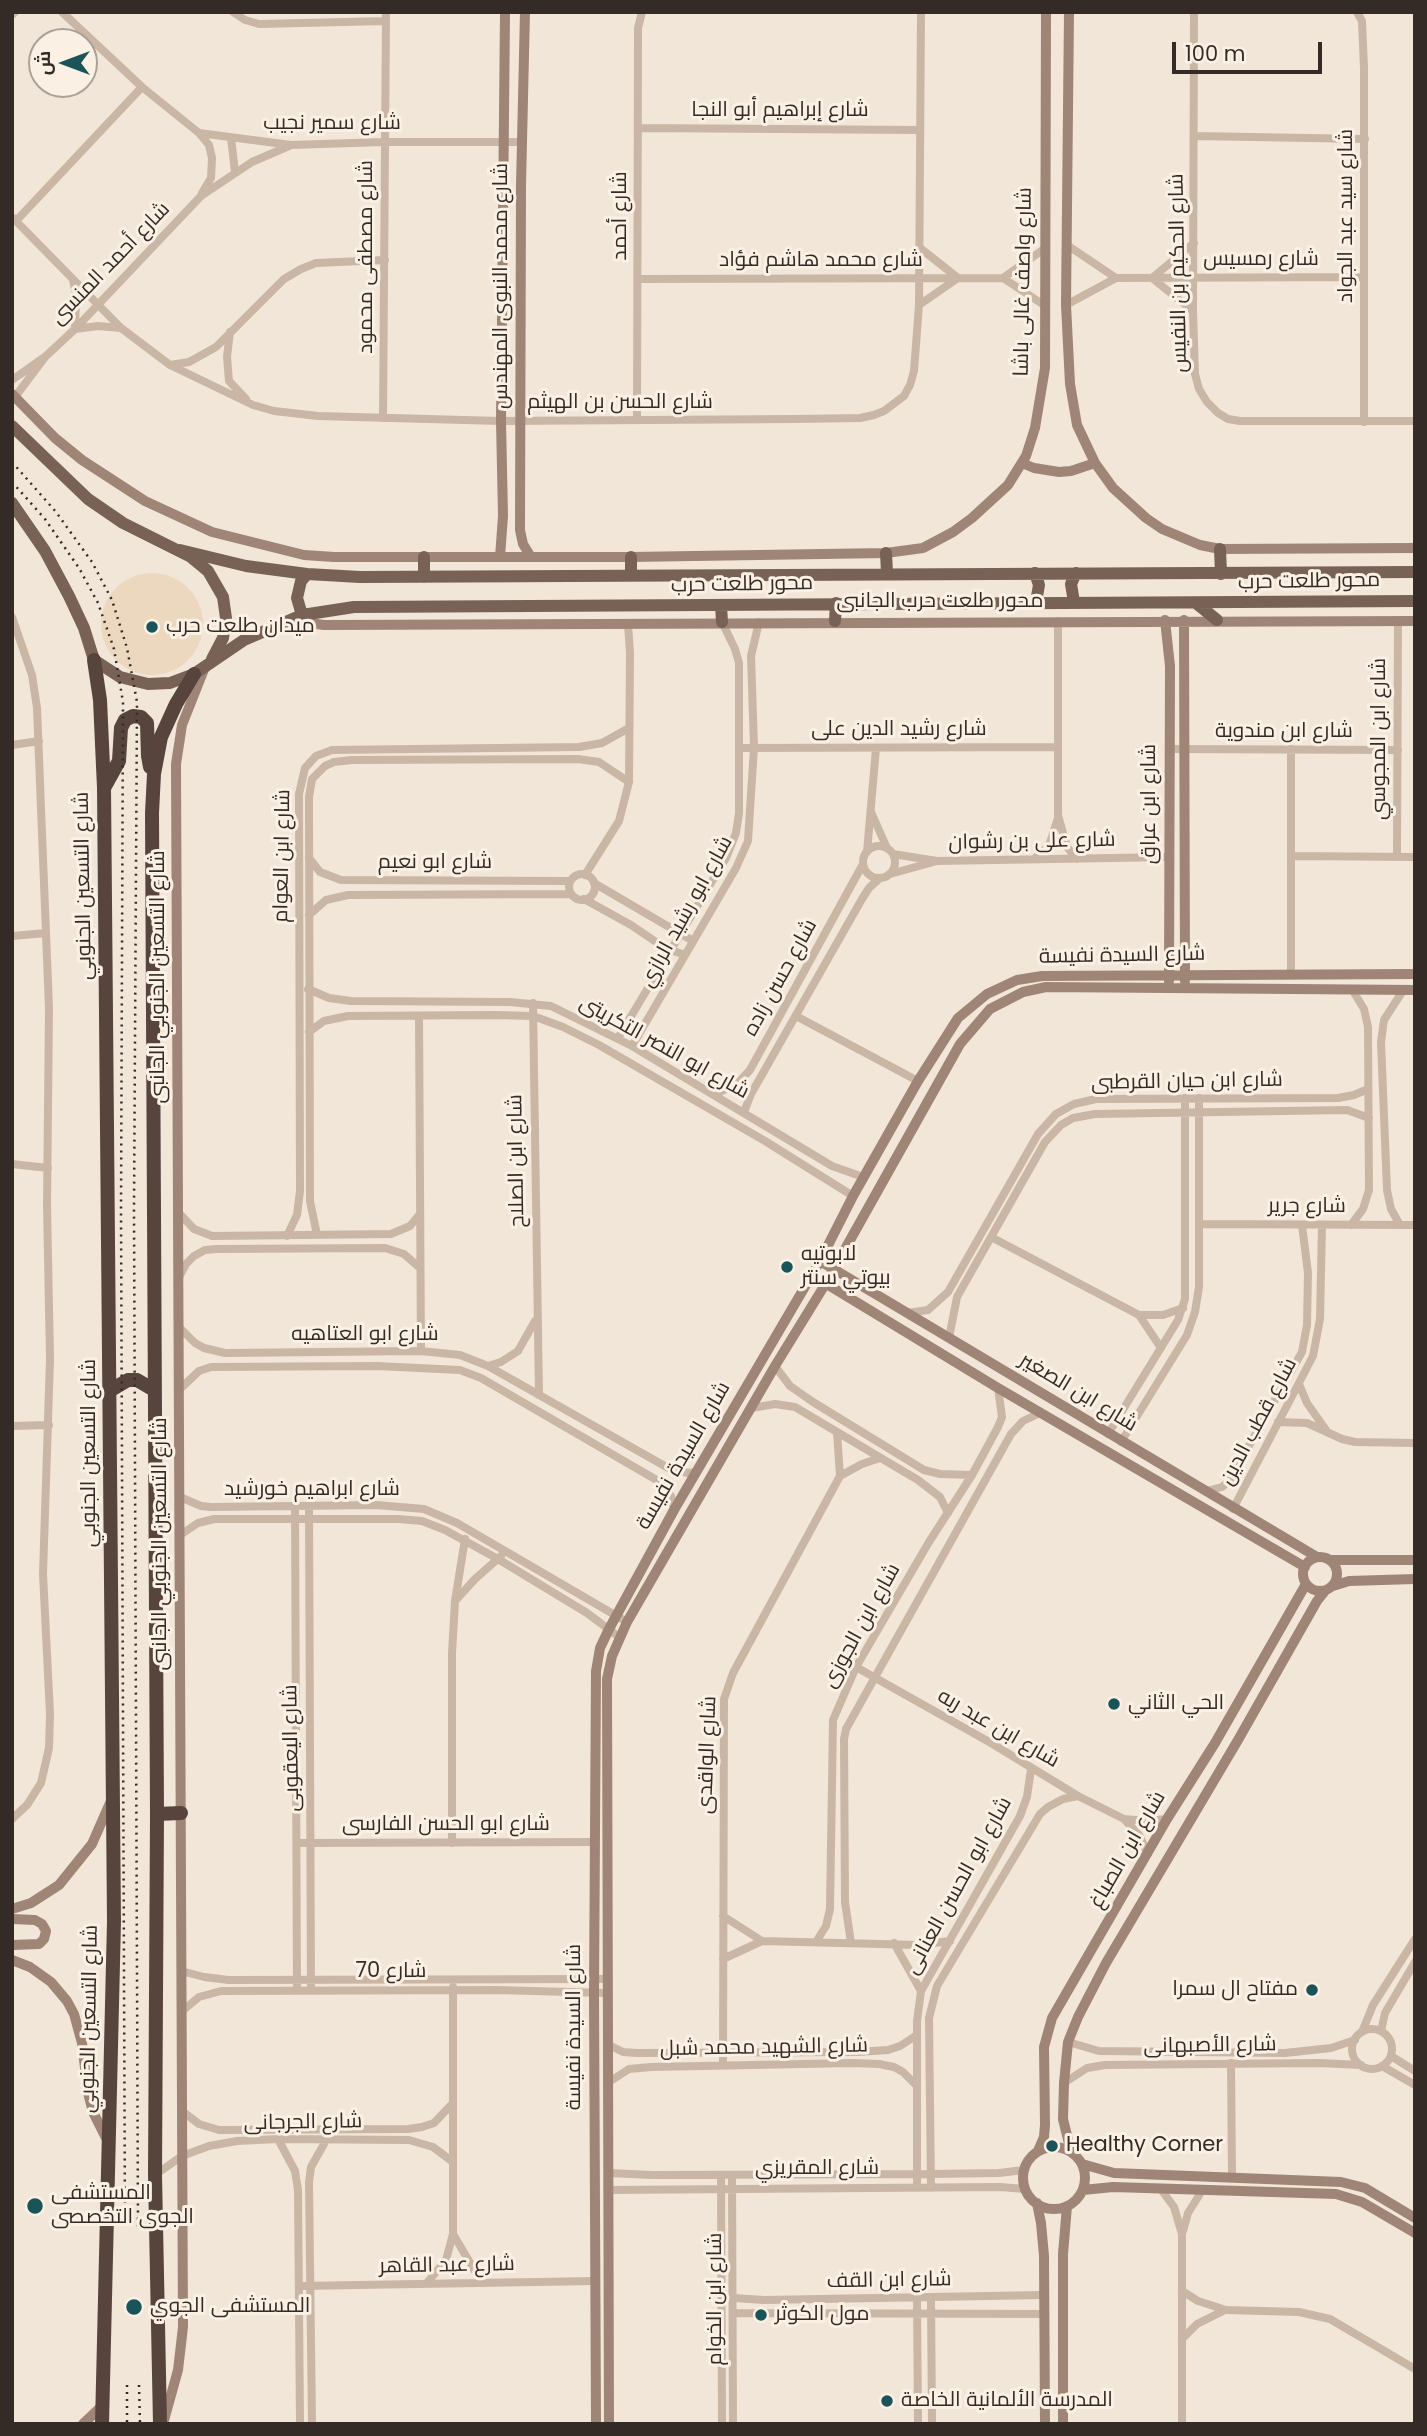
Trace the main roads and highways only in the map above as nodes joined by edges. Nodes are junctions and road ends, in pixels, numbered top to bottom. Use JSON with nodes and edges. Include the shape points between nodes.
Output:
{"nodes":[{"id":1,"x":12,"y":426,"type":"edge"},
{"id":2,"x":12,"y":503,"type":"edge"},
{"id":3,"x":1220,"y":550,"type":"road end"},
{"id":4,"x":180,"y":551,"type":"junction"},
{"id":5,"x":886,"y":553,"type":"road end"},
{"id":6,"x":424,"y":557,"type":"road end"},
{"id":7,"x":631,"y":557,"type":"road end"},
{"id":8,"x":1415,"y":572,"type":"edge"},
{"id":9,"x":887,"y":573,"type":"junction"},
{"id":10,"x":1035,"y":573,"type":"junction"},
{"id":11,"x":1076,"y":573,"type":"junction"},
{"id":12,"x":307,"y":574,"type":"junction"},
{"id":13,"x":1221,"y":574,"type":"junction"},
{"id":14,"x":631,"y":575,"type":"junction"},
{"id":15,"x":424,"y":577,"type":"junction"},
{"id":16,"x":1415,"y":601,"type":"edge"},
{"id":17,"x":1036,"y":602,"type":"junction"},
{"id":18,"x":1074,"y":602,"type":"junction"},
{"id":19,"x":835,"y":603,"type":"junction"},
{"id":20,"x":1196,"y":603,"type":"junction"},
{"id":21,"x":721,"y":604,"type":"junction"},
{"id":22,"x":302,"y":615,"type":"junction"},
{"id":23,"x":1217,"y":620,"type":"road end"},
{"id":24,"x":835,"y":621,"type":"road end"},
{"id":25,"x":722,"y":622,"type":"road end"},
{"id":26,"x":94,"y":660,"type":"junction"},
{"id":27,"x":203,"y":668,"type":"junction"},
{"id":28,"x":154,"y":774,"type":"junction"},
{"id":29,"x":104,"y":788,"type":"junction"},
{"id":30,"x":111,"y":1390,"type":"junction"},
{"id":31,"x":154,"y":1390,"type":"junction"},
{"id":32,"x":181,"y":1813,"type":"road end"},
{"id":33,"x":157,"y":1814,"type":"junction"},
{"id":34,"x":102,"y":2424,"type":"edge"},
{"id":35,"x":162,"y":2424,"type":"edge"}],
"edges":[{"from":1,"to":4,"type":"main road","via":[[88,499],[123,523]]},
{"from":2,"to":26,"type":"main road","name":"شارع التسعين الجنوبي","via":[[69,596]]},
{"from":3,"to":13,"type":"main road"},
{"from":4,"to":12,"type":"main road","name":"محور طلعت حرب"},
{"from":4,"to":27,"type":"main road","via":[[208,571],[223,597],[226,628],[220,648]]},
{"from":5,"to":9,"type":"main road"},
{"from":6,"to":15,"type":"main road"},
{"from":7,"to":14,"type":"main road"},
{"from":8,"to":13,"type":"main road","name":"محور طلعت حرب"},
{"from":9,"to":10,"type":"main road","name":"محور طلعت حرب"},
{"from":9,"to":14,"type":"main road","name":"محور طلعت حرب"},
{"from":10,"to":11,"type":"main road","name":"محور طلعت حرب"},
{"from":10,"to":17,"type":"main road","via":[[1039,585]]},
{"from":11,"to":13,"type":"main road","name":"محور طلعت حرب"},
{"from":11,"to":18,"type":"main road","via":[[1070,584]]},
{"from":12,"to":15,"type":"main road","name":"محور طلعت حرب"},
{"from":12,"to":22,"type":"main road","via":[[298,589]]},
{"from":14,"to":15,"type":"main road","name":"محور طلعت حرب"},
{"from":16,"to":20,"type":"main road","name":"محور طلعت حرب"},
{"from":17,"to":18,"type":"main road","name":"محور طلعت حرب"},
{"from":17,"to":19,"type":"main road","name":"محور طلعت حرب"},
{"from":18,"to":20,"type":"main road","name":"محور طلعت حرب"},
{"from":19,"to":21,"type":"main road","name":"محور طلعت حرب"},
{"from":19,"to":24,"type":"main road"},
{"from":20,"to":23,"type":"main road"},
{"from":21,"to":22,"type":"main road","name":"محور طلعت حرب","via":[[384,606]]},
{"from":21,"to":25,"type":"main road"},
{"from":22,"to":27,"type":"main road","name":"محور طلعت حرب","via":[[256,634]]},
{"from":26,"to":27,"type":"main road","name":"محور طلعت حرب","via":[[138,683],[170,682]]},
{"from":26,"to":29,"type":"highway","name":"شارع التسعين الجنوبي"},
{"from":27,"to":28,"type":"highway","via":[[167,720]]},
{"from":28,"to":29,"type":"highway","via":[[148,757],[147,723],[133,716],[121,728],[118,761]]},
{"from":28,"to":31,"type":"highway"},
{"from":29,"to":30,"type":"highway","name":"شارع التسعين الجنوبي"},
{"from":30,"to":31,"type":"highway","via":[[138,1380]]},
{"from":30,"to":34,"type":"highway","name":"شارع التسعين الجنوبي","via":[[114,1921]]},
{"from":31,"to":33,"type":"highway"},
{"from":32,"to":33,"type":"highway"},
{"from":33,"to":35,"type":"highway","via":[[155,2175]]}]}
